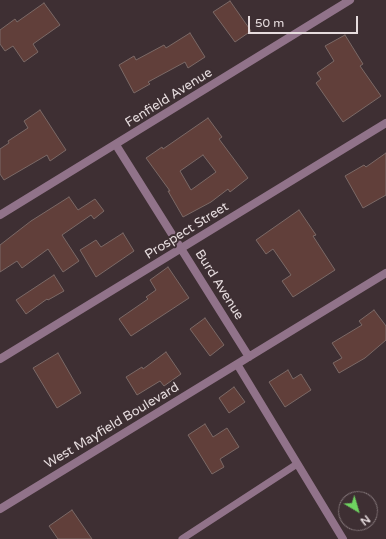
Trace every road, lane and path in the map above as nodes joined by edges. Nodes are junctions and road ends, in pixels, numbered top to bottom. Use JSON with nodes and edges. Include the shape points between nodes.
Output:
{"nodes":[{"id":1,"x":350,"y":0,"type":"edge"},
{"id":2,"x":386,"y":123,"type":"edge"},
{"id":3,"x":116,"y":144,"type":"junction"},
{"id":4,"x":0,"y":215,"type":"edge"},
{"id":5,"x":182,"y":249,"type":"junction"},
{"id":6,"x":386,"y":273,"type":"edge"},
{"id":7,"x":249,"y":357,"type":"junction"},
{"id":8,"x":0,"y":359,"type":"edge"},
{"id":9,"x":237,"y":364,"type":"junction"},
{"id":10,"x":297,"y":464,"type":"junction"},
{"id":11,"x":0,"y":509,"type":"edge"},
{"id":12,"x":182,"y":539,"type":"edge"},
{"id":13,"x":343,"y":539,"type":"edge"}],
"edges":[{"from":1,"to":3,"type":"street","name":"Fenfield Avenue"},
{"from":2,"to":5,"type":"street","name":"Prospect Street"},
{"from":3,"to":4,"type":"street","name":"Fenfield Avenue"},
{"from":3,"to":5,"type":"street","name":"Burd Avenue"},
{"from":5,"to":7,"type":"street","name":"Burd Avenue"},
{"from":5,"to":8,"type":"street","name":"Prospect Street"},
{"from":6,"to":7,"type":"street"},
{"from":7,"to":9,"type":"street","name":"West Mayfield Boulevard"},
{"from":9,"to":10,"type":"street"},
{"from":9,"to":11,"type":"street","name":"West Mayfield Boulevard"},
{"from":10,"to":12,"type":"lane"},
{"from":10,"to":13,"type":"street"}]}
